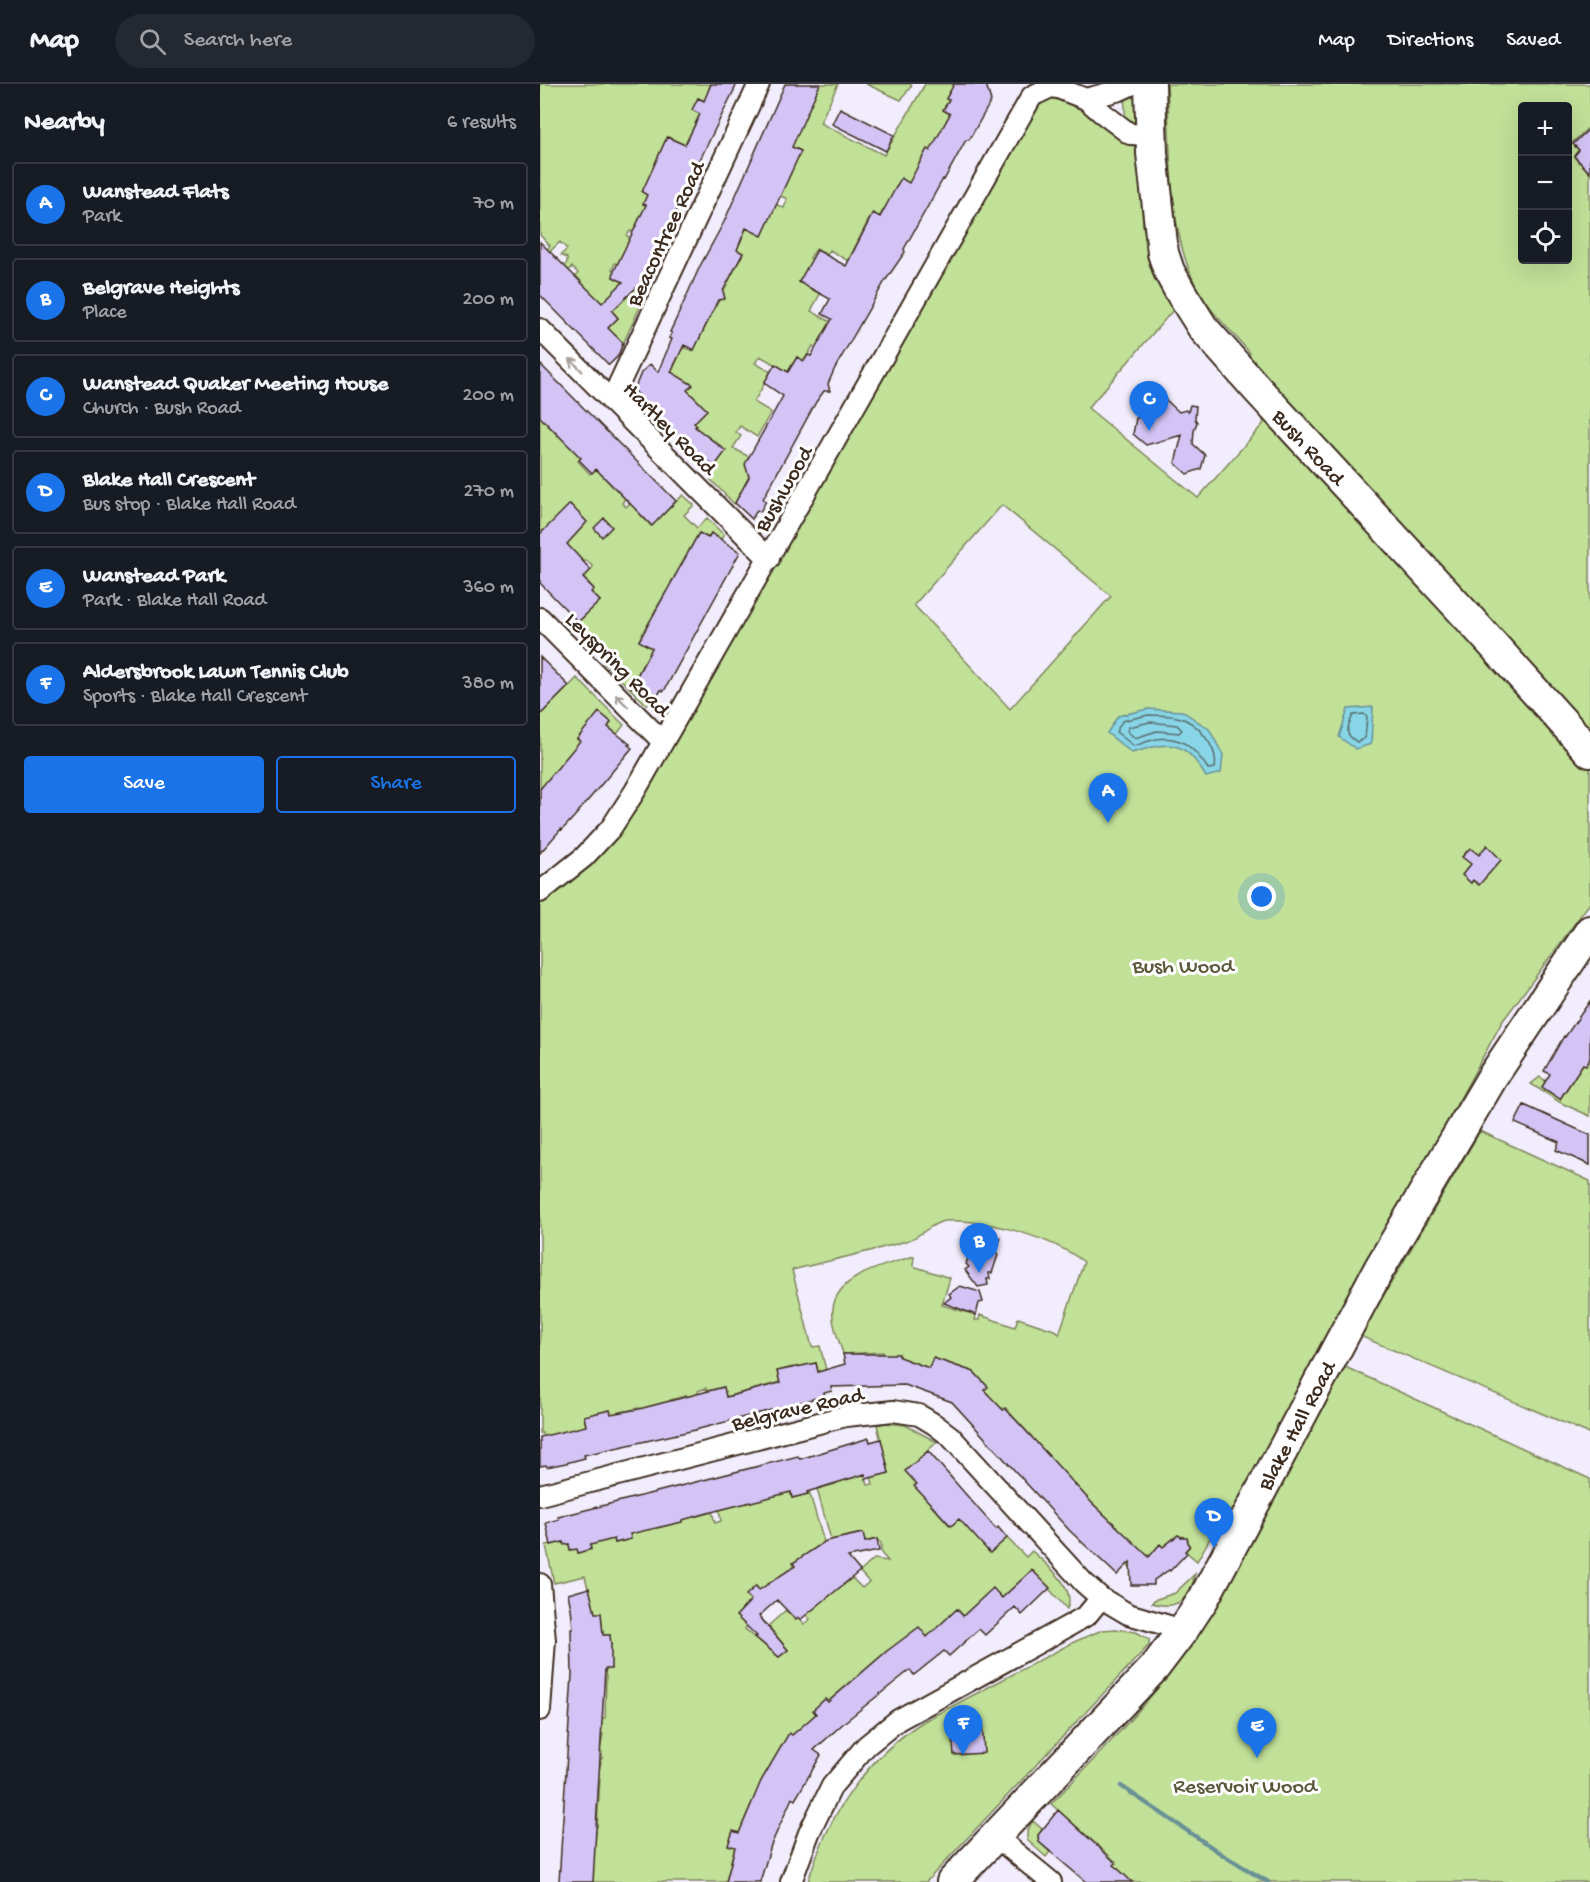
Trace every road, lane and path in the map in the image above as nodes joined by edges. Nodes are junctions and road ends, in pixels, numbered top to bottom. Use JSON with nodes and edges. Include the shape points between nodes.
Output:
{"nodes":[{"id":1,"x":759,"y":84,"type":"edge"},
{"id":2,"x":1133,"y":84,"type":"edge"},
{"id":3,"x":1149,"y":84,"type":"edge"},
{"id":4,"x":1041,"y":87,"type":"edge"},
{"id":5,"x":1086,"y":99,"type":"junction"},
{"id":6,"x":1151,"y":135,"type":"junction"},
{"id":7,"x":540,"y":329,"type":"edge"},
{"id":8,"x":611,"y":401,"type":"junction"},
{"id":9,"x":769,"y":559,"type":"junction"},
{"id":10,"x":540,"y":618,"type":"edge"},
{"id":11,"x":663,"y":742,"type":"junction"},
{"id":12,"x":1590,"y":752,"type":"edge"},
{"id":13,"x":540,"y":892,"type":"edge"},
{"id":14,"x":1590,"y":931,"type":"edge"},
{"id":15,"x":540,"y":1495,"type":"edge"},
{"id":16,"x":540,"y":1584,"type":"edge"},
{"id":17,"x":1101,"y":1598,"type":"junction"},
{"id":18,"x":1183,"y":1630,"type":"junction"},
{"id":19,"x":540,"y":1710,"type":"edge"},
{"id":20,"x":995,"y":1836,"type":"junction"},
{"id":21,"x":791,"y":1882,"type":"edge"},
{"id":22,"x":952,"y":1882,"type":"edge"},
{"id":23,"x":1051,"y":1882,"type":"edge"}],
"edges":[{"from":1,"to":8,"type":"street","name":"Beacontree Road"},
{"from":2,"to":5,"type":"street"},
{"from":3,"to":6,"type":"main road","name":"Bush Road"},
{"from":4,"to":5,"type":"street","via":[[1058,88]]},
{"from":4,"to":9,"type":"street","name":"Bushwood","via":[[1032,96]]},
{"from":5,"to":6,"type":"street","via":[[1130,134]]},
{"from":6,"to":12,"type":"main road","name":"Bush Road","via":[[1163,253],[1169,271],[1203,328]]},
{"from":8,"to":7,"type":"street","name":"Hartley Road","one_way":true},
{"from":8,"to":9,"type":"street","name":"Hartley Road"},
{"from":9,"to":11,"type":"street","name":"Bushwood"},
{"from":11,"to":10,"type":"street","name":"Leyspring Road","one_way":true},
{"from":11,"to":13,"type":"street","name":"Bushwood","via":[[611,828]]},
{"from":14,"to":18,"type":"main road","name":"Blake Hall Road","via":[[1493,1076],[1379,1269]]},
{"from":15,"to":17,"type":"street","name":"Belgrave Road","via":[[846,1416],[893,1411],[919,1415],[951,1436]]},
{"from":16,"to":19,"type":"street","via":[[545,1640]]},
{"from":17,"to":18,"type":"street","name":"Belgrave Road","via":[[1128,1614]]},
{"from":17,"to":21,"type":"street","via":[[1088,1615],[898,1720],[866,1746],[832,1786]]},
{"from":18,"to":20,"type":"main road","name":"Blake Hall Road","via":[[1155,1667]]},
{"from":20,"to":22,"type":"main road","name":"Blake Hall Road"},
{"from":20,"to":23,"type":"street"}]}
